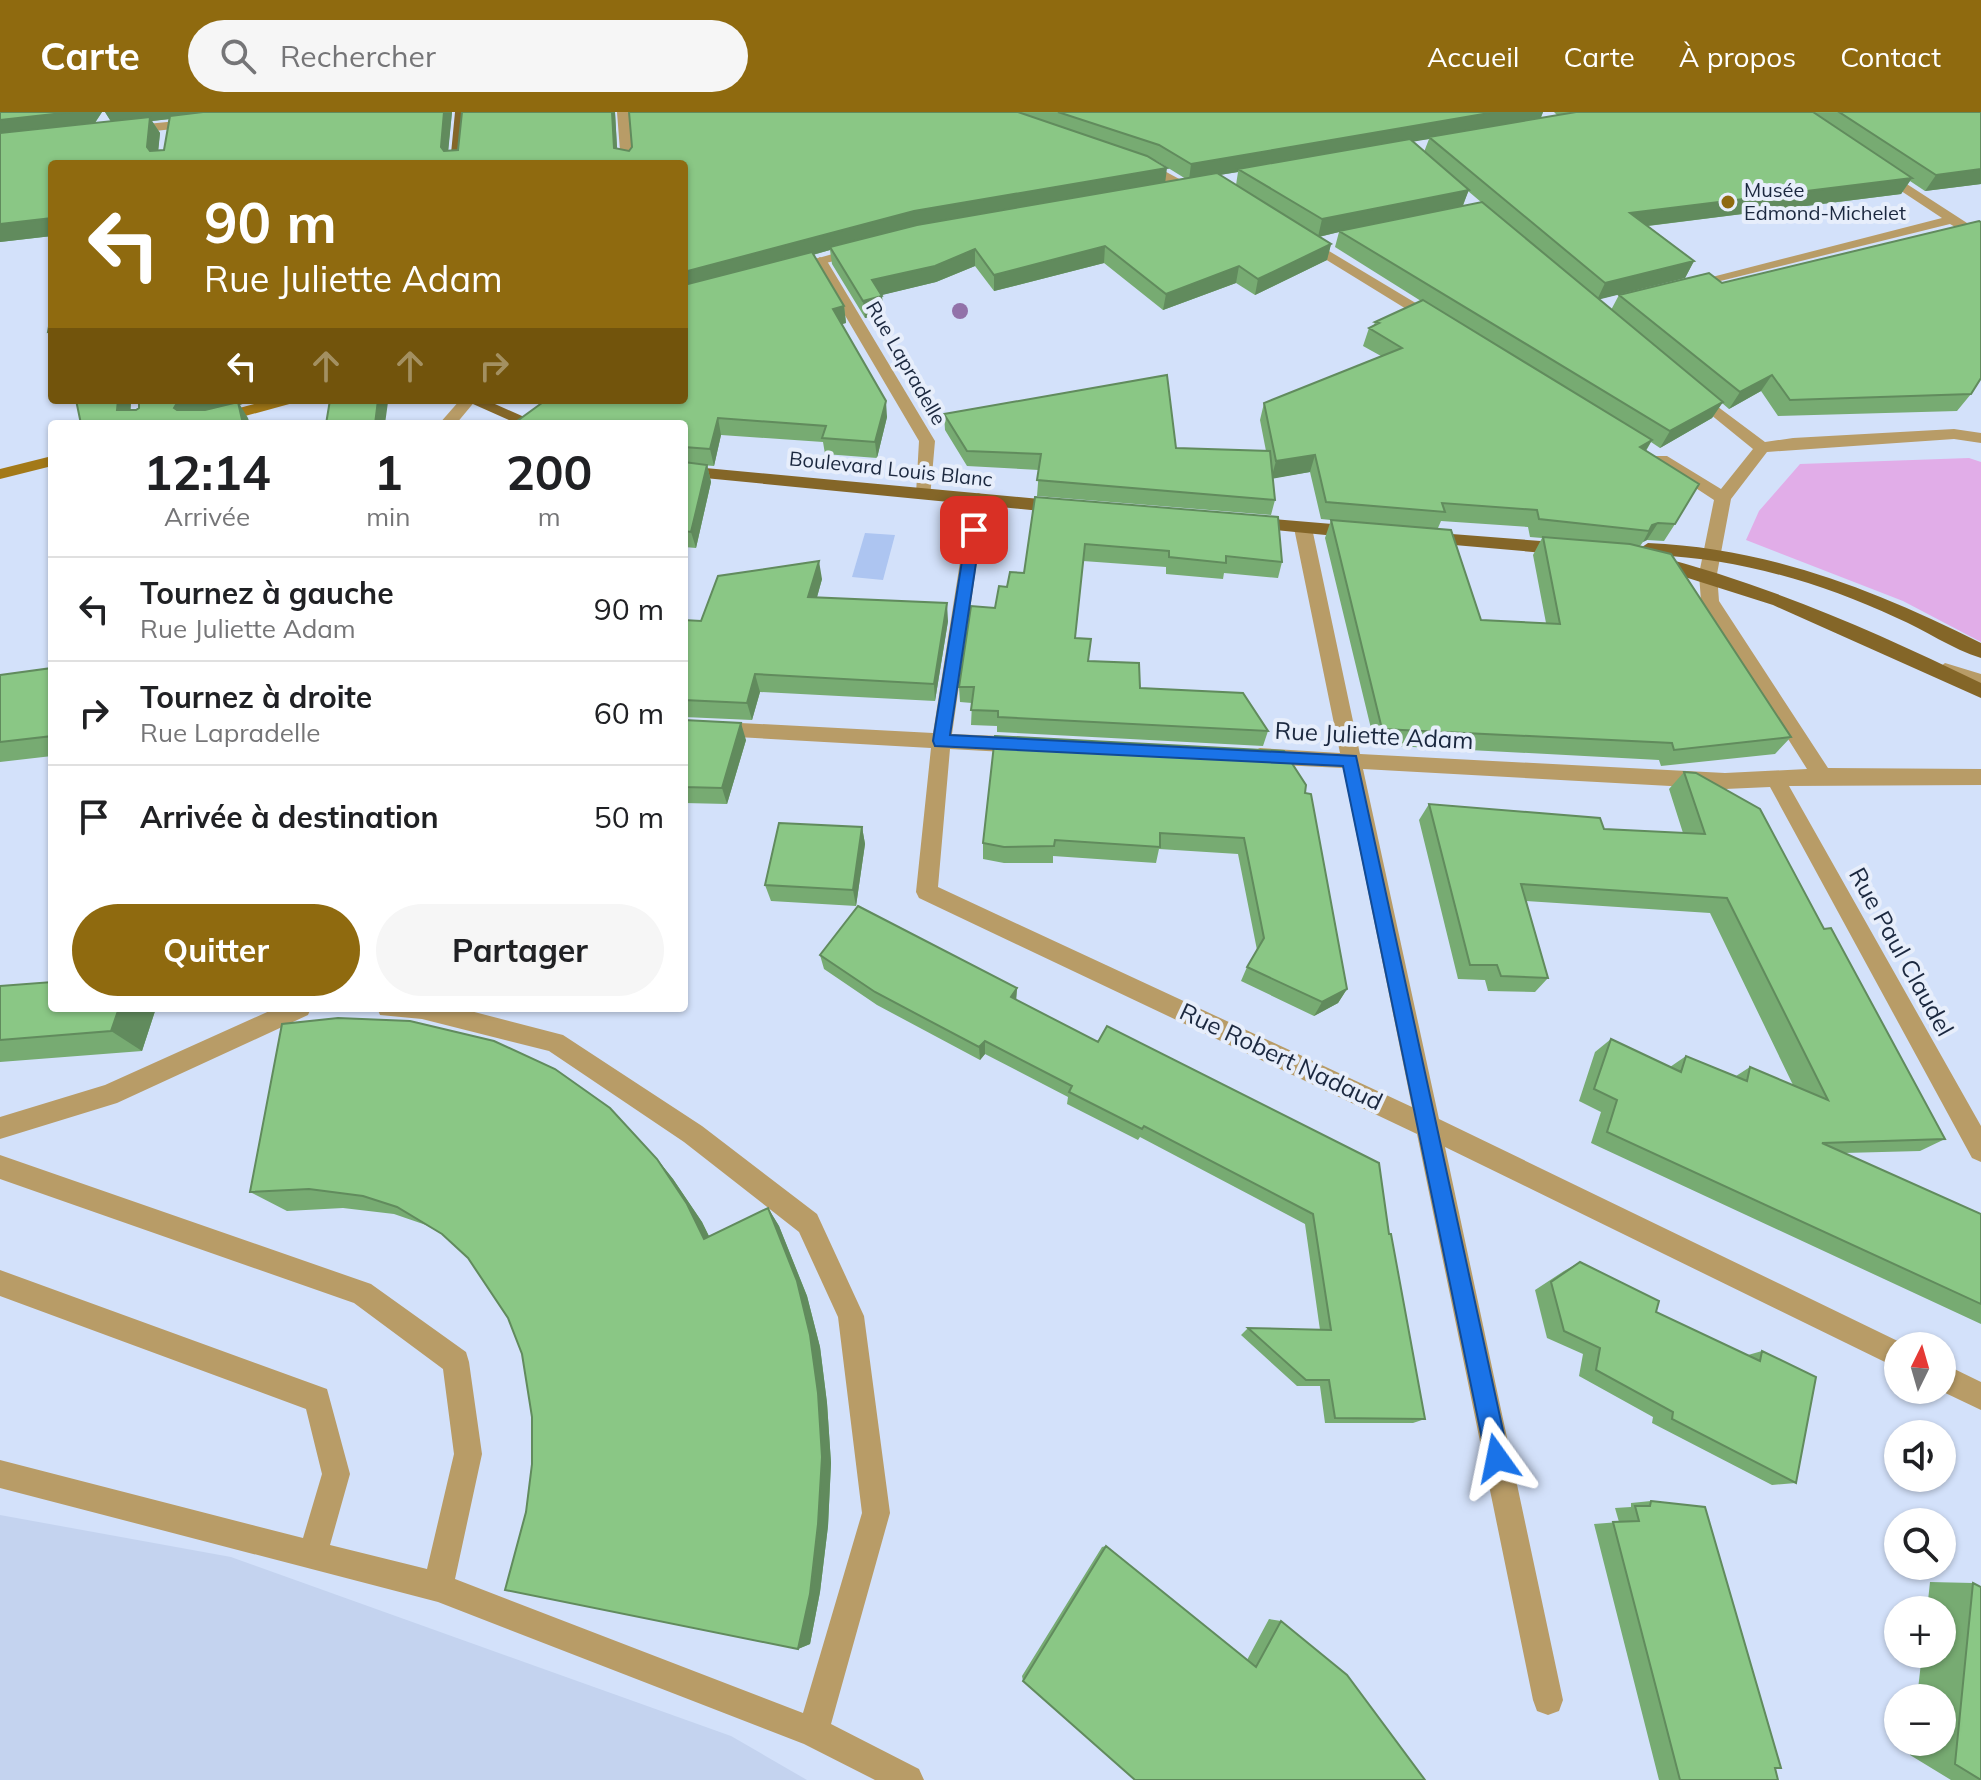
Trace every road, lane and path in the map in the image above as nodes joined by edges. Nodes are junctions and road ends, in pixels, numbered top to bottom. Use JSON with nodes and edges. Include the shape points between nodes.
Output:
{"nodes":[{"id":1,"x":461,"y":112,"type":"edge"},
{"id":2,"x":718,"y":112,"type":"edge"},
{"id":3,"x":624,"y":116,"type":"edge"},
{"id":4,"x":218,"y":121,"type":"edge"},
{"id":5,"x":112,"y":132,"type":"edge"},
{"id":6,"x":1123,"y":157,"type":"edge"},
{"id":7,"x":456,"y":160,"type":"edge"},
{"id":8,"x":627,"y":160,"type":"edge"},
{"id":9,"x":1869,"y":164,"type":"edge"},
{"id":10,"x":1159,"y":193,"type":"edge"},
{"id":11,"x":1953,"y":219,"type":"junction"},
{"id":12,"x":1288,"y":230,"type":"edge"},
{"id":13,"x":1981,"y":238,"type":"edge"},
{"id":14,"x":877,"y":245,"type":"edge"},
{"id":15,"x":820,"y":261,"type":"junction"},
{"id":16,"x":775,"y":272,"type":"edge"},
{"id":17,"x":1680,"y":287,"type":"edge"},
{"id":18,"x":1445,"y":327,"type":"edge"},
{"id":19,"x":1686,"y":388,"type":"edge"},
{"id":20,"x":272,"y":404,"type":"edge"},
{"id":21,"x":466,"y":404,"type":"edge"},
{"id":22,"x":480,"y":404,"type":"edge"},
{"id":23,"x":212,"y":420,"type":"edge"},
{"id":24,"x":451,"y":420,"type":"edge"},
{"id":25,"x":522,"y":420,"type":"edge"},
{"id":26,"x":1981,"y":438,"type":"edge"},
{"id":27,"x":1762,"y":448,"type":"junction"},
{"id":28,"x":1643,"y":449,"type":"edge"},
{"id":29,"x":48,"y":462,"type":"edge"},
{"id":30,"x":688,"y":471,"type":"edge"},
{"id":31,"x":0,"y":474,"type":"edge"},
{"id":32,"x":924,"y":494,"type":"junction"},
{"id":33,"x":1723,"y":498,"type":"junction"},
{"id":34,"x":978,"y":499,"type":"junction"},
{"id":35,"x":1081,"y":508,"type":"edge"},
{"id":36,"x":1240,"y":522,"type":"edge"},
{"id":37,"x":1303,"y":528,"type":"junction"},
{"id":38,"x":1367,"y":533,"type":"edge"},
{"id":39,"x":1414,"y":537,"type":"edge"},
{"id":40,"x":1588,"y":551,"type":"edge"},
{"id":41,"x":1713,"y":554,"type":"junction"},
{"id":42,"x":1708,"y":574,"type":"junction"},
{"id":43,"x":1981,"y":651,"type":"edge"},
{"id":44,"x":1928,"y":665,"type":"junction"},
{"id":45,"x":1981,"y":681,"type":"edge"},
{"id":46,"x":1981,"y":691,"type":"edge"},
{"id":47,"x":688,"y":727,"type":"edge"},
{"id":48,"x":941,"y":741,"type":"junction"},
{"id":49,"x":1040,"y":746,"type":"edge"},
{"id":50,"x":1245,"y":756,"type":"edge"},
{"id":51,"x":1350,"y":760,"type":"junction"},
{"id":52,"x":1822,"y":776,"type":"junction"},
{"id":53,"x":1981,"y":777,"type":"edge"},
{"id":54,"x":1775,"y":778,"type":"junction"},
{"id":55,"x":291,"y":1012,"type":"edge"},
{"id":56,"x":434,"y":1012,"type":"edge"},
{"id":57,"x":1427,"y":1126,"type":"junction"},
{"id":58,"x":0,"y":1128,"type":"edge"},
{"id":59,"x":1981,"y":1150,"type":"edge"},
{"id":60,"x":0,"y":1167,"type":"edge"},
{"id":61,"x":0,"y":1283,"type":"edge"},
{"id":62,"x":1884,"y":1348,"type":"edge"},
{"id":63,"x":1956,"y":1384,"type":"edge"},
{"id":64,"x":1981,"y":1396,"type":"edge"},
{"id":65,"x":0,"y":1474,"type":"edge"},
{"id":66,"x":313,"y":1555,"type":"junction"},
{"id":67,"x":438,"y":1587,"type":"junction"},
{"id":68,"x":1548,"y":1700,"type":"dead end"},
{"id":69,"x":813,"y":1732,"type":"junction"},
{"id":70,"x":908,"y":1780,"type":"edge"}],
"edges":[{"from":1,"to":7,"type":"main road"},
{"from":2,"to":3,"type":"street"},
{"from":3,"to":8,"type":"street"},
{"from":4,"to":5,"type":"street","via":[[170,132]]},
{"from":6,"to":10,"type":"street","via":[[1195,187]]},
{"from":9,"to":11,"type":"street"},
{"from":11,"to":13,"type":"street"},
{"from":11,"to":17,"type":"street"},
{"from":12,"to":18,"type":"street","via":[[1320,244]]},
{"from":14,"to":15,"type":"street"},
{"from":15,"to":16,"type":"street"},
{"from":15,"to":32,"type":"street","name":"Rue Lapradelle","via":[[927,441]]},
{"from":19,"to":27,"type":"street"},
{"from":20,"to":23,"type":"main road"},
{"from":21,"to":24,"type":"street"},
{"from":22,"to":25,"type":"main road"},
{"from":26,"to":27,"type":"street","via":[[1954,434]]},
{"from":27,"to":33,"type":"street"},
{"from":28,"to":33,"type":"street"},
{"from":29,"to":31,"type":"main road"},
{"from":30,"to":32,"type":"main road","name":"Boulevard Louis Blanc"},
{"from":32,"to":34,"type":"main road","name":"Boulevard Louis Blanc"},
{"from":33,"to":41,"type":"street"},
{"from":34,"to":35,"type":"main road","name":"Boulevard Louis Blanc"},
{"from":34,"to":48,"type":"street"},
{"from":36,"to":37,"type":"main road"},
{"from":37,"to":38,"type":"main road"},
{"from":37,"to":51,"type":"street"},
{"from":39,"to":40,"type":"main road"},
{"from":41,"to":42,"type":"street"},
{"from":41,"to":42,"type":"main road","via":[[1651,549],[1634,554]]},
{"from":41,"to":43,"type":"main road","via":[[1770,565],[1859,595]]},
{"from":42,"to":44,"type":"main road","via":[[1842,625]]},
{"from":42,"to":52,"type":"street","via":[[1710,601]]},
{"from":44,"to":45,"type":"street"},
{"from":44,"to":46,"type":"main road"},
{"from":47,"to":48,"type":"street"},
{"from":48,"to":49,"type":"street"},
{"from":48,"to":57,"type":"street","name":"Rue Robert Nadaud","via":[[927,892]]},
{"from":50,"to":51,"type":"street","name":"Rue Juliette Adam"},
{"from":51,"to":54,"type":"street","name":"Rue Juliette Adam","via":[[1725,781]]},
{"from":51,"to":57,"type":"street"},
{"from":52,"to":53,"type":"street","name":"Rue Juliette Adam"},
{"from":52,"to":54,"type":"street","name":"Rue Juliette Adam"},
{"from":54,"to":59,"type":"street","name":"Rue Paul Claudel"},
{"from":55,"to":58,"type":"street","via":[[109,1095]]},
{"from":56,"to":69,"type":"street","via":[[555,1042],[693,1134],[808,1223],[851,1316],[876,1513]]},
{"from":57,"to":62,"type":"street","name":"Rue Robert Nadaud"},
{"from":57,"to":68,"type":"street"},
{"from":60,"to":67,"type":"street","via":[[362,1293],[456,1362],[468,1454]]},
{"from":61,"to":66,"type":"street","via":[[317,1399],[336,1474]]},
{"from":63,"to":64,"type":"street"},
{"from":65,"to":66,"type":"street"},
{"from":66,"to":67,"type":"street"},
{"from":67,"to":69,"type":"street"},
{"from":69,"to":70,"type":"street"}]}
